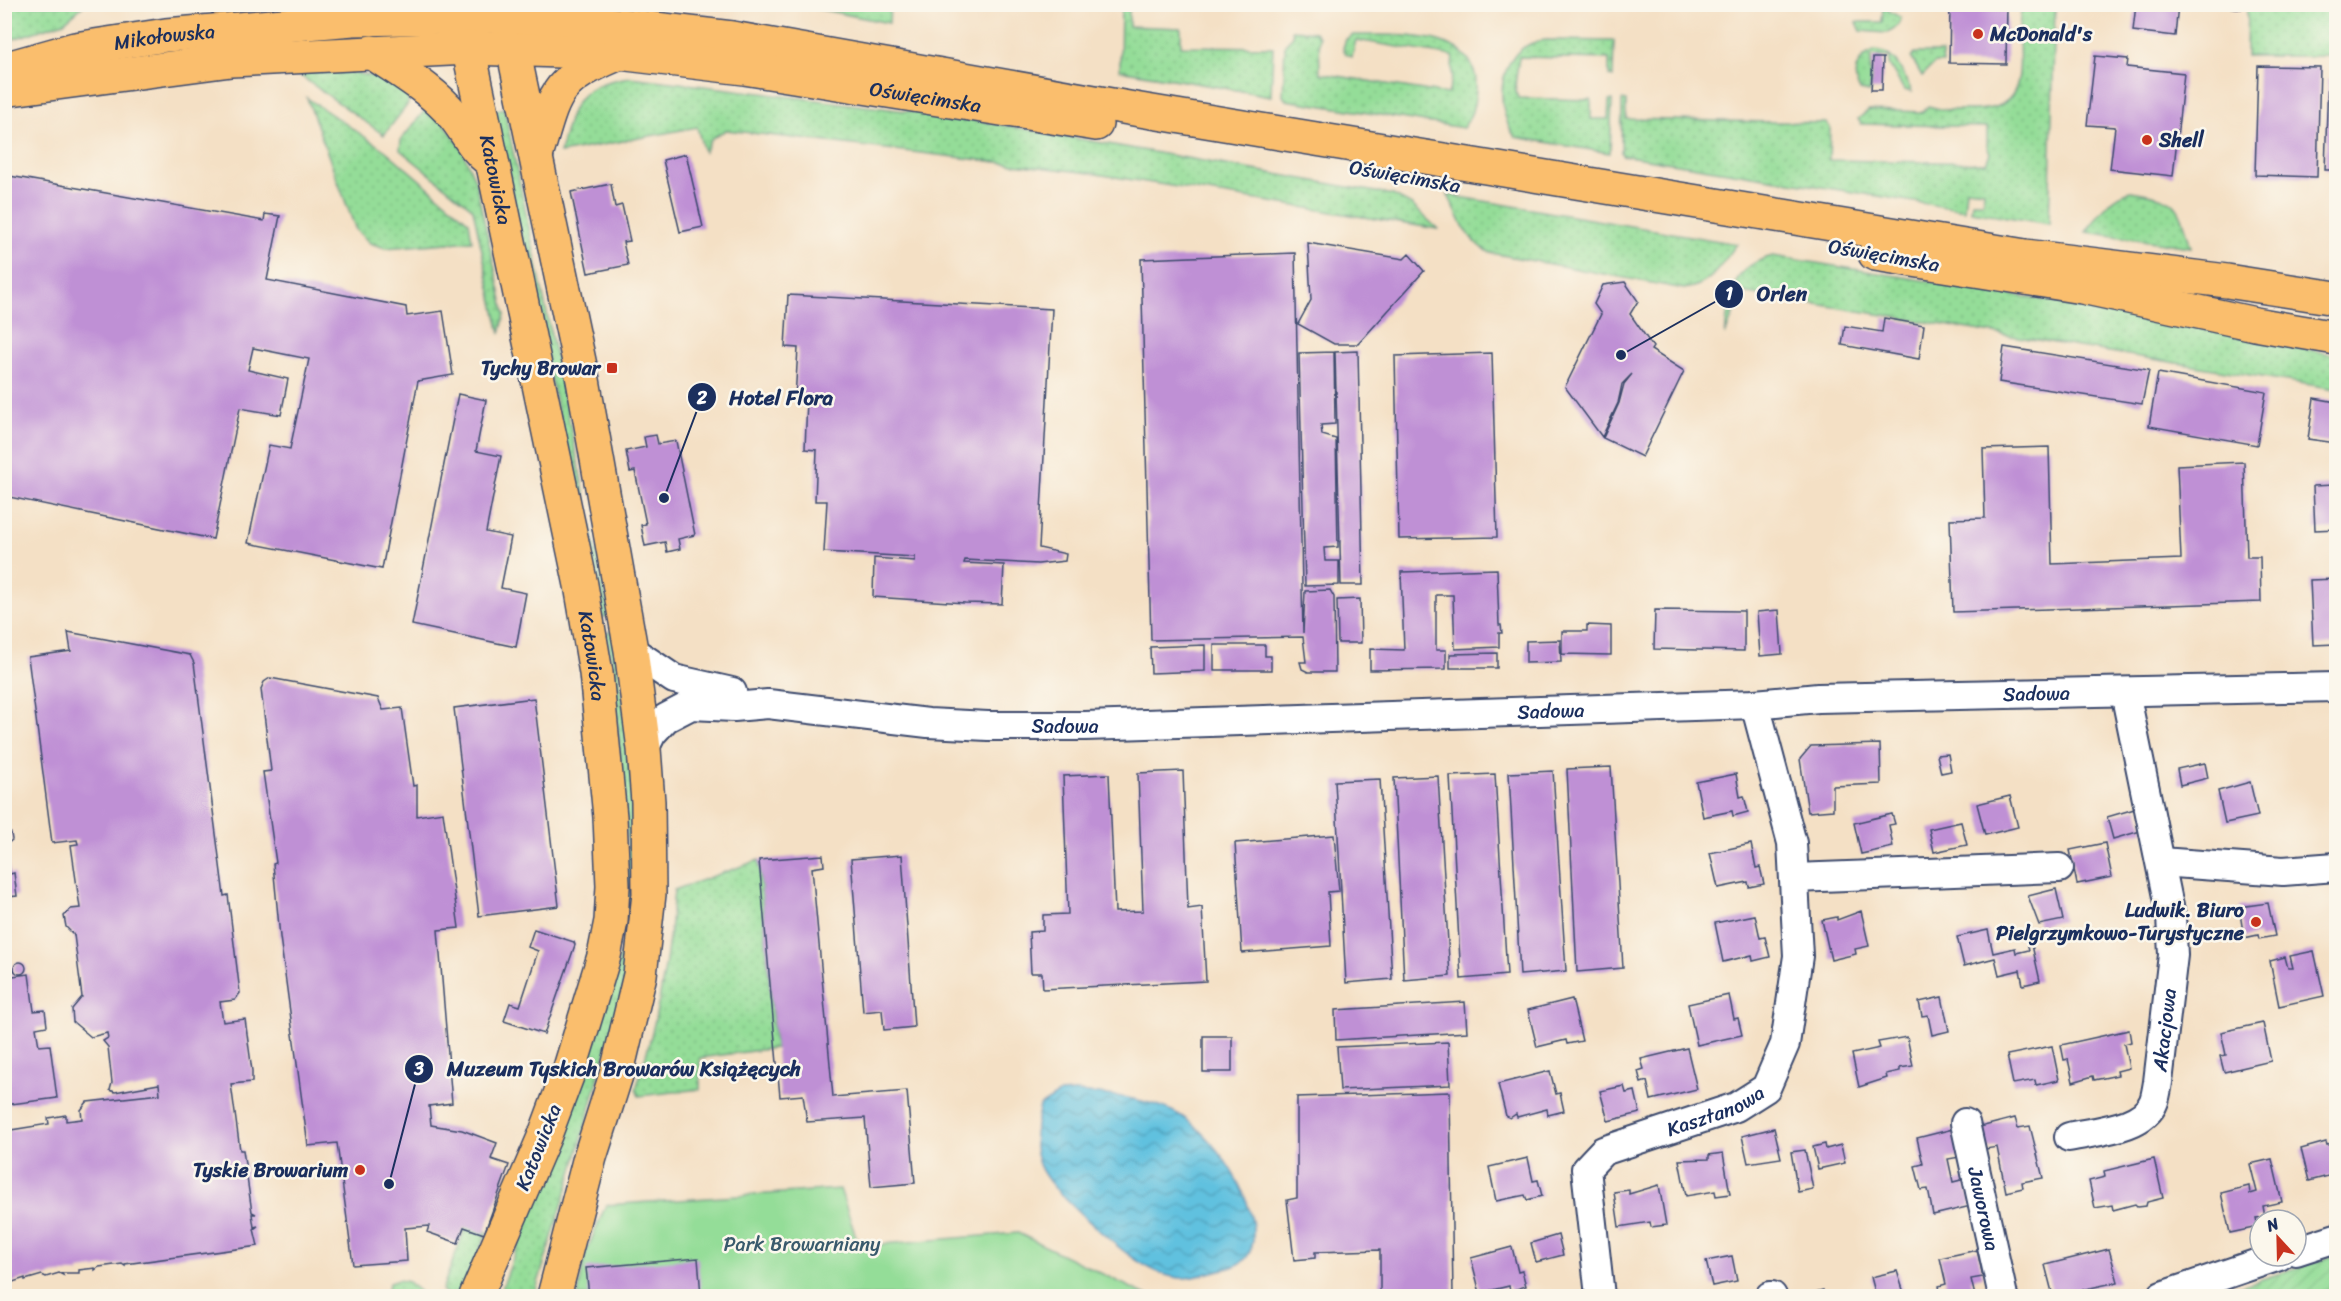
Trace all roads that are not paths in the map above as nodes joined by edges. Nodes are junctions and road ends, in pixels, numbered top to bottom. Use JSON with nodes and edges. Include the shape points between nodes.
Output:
{"nodes":[{"id":1,"x":381,"y":4,"type":"edge"},
{"id":2,"x":597,"y":4,"type":"edge"},
{"id":3,"x":506,"y":10,"type":"edge"},
{"id":4,"x":353,"y":19,"type":"junction"},
{"id":5,"x":463,"y":23,"type":"edge"},
{"id":6,"x":658,"y":29,"type":"junction"},
{"id":7,"x":513,"y":49,"type":"junction"},
{"id":8,"x":372,"y":52,"type":"junction"},
{"id":9,"x":618,"y":53,"type":"junction"},
{"id":10,"x":4,"y":69,"type":"edge"},
{"id":11,"x":4,"y":90,"type":"edge"},
{"id":12,"x":536,"y":158,"type":"junction"},
{"id":13,"x":490,"y":161,"type":"junction"},
{"id":14,"x":2337,"y":298,"type":"edge"},
{"id":15,"x":2337,"y":338,"type":"edge"},
{"id":16,"x":631,"y":650,"type":"junction"},
{"id":17,"x":2337,"y":687,"type":"edge"},
{"id":18,"x":2125,"y":692,"type":"junction"},
{"id":19,"x":768,"y":704,"type":"junction"},
{"id":20,"x":1755,"y":704,"type":"junction"},
{"id":21,"x":644,"y":749,"type":"junction"},
{"id":22,"x":2161,"y":862,"type":"junction"},
{"id":23,"x":2337,"y":867,"type":"edge"},
{"id":24,"x":2059,"y":868,"type":"dead end"},
{"id":25,"x":1794,"y":878,"type":"junction"},
{"id":26,"x":1965,"y":1123,"type":"dead end"},
{"id":27,"x":2069,"y":1137,"type":"dead end"},
{"id":28,"x":2337,"y":1238,"type":"edge"},
{"id":29,"x":2308,"y":1247,"type":"edge"},
{"id":30,"x":2248,"y":1267,"type":"edge"},
{"id":31,"x":476,"y":1296,"type":"edge"},
{"id":32,"x":554,"y":1296,"type":"edge"},
{"id":33,"x":1600,"y":1296,"type":"edge"},
{"id":34,"x":2003,"y":1296,"type":"edge"},
{"id":35,"x":2162,"y":1296,"type":"edge"}],
"edges":[{"from":1,"to":4,"type":"main road"},
{"from":2,"to":6,"type":"main road"},
{"from":3,"to":5,"type":"main road","name":"Mikołowska"},
{"from":3,"to":6,"type":"main road","name":"Oświęcimska"},
{"from":3,"to":7,"type":"main road","name":"Katowicka"},
{"from":4,"to":5,"type":"main road","name":"Mikołowska"},
{"from":4,"to":10,"type":"main road","name":"Mikołowska","via":[[166,35],[75,49]]},
{"from":5,"to":7,"type":"main road","name":"Oświęcimska"},
{"from":5,"to":8,"type":"main road","name":"Mikołowska"},
{"from":5,"to":13,"type":"main road","name":"Katowicka"},
{"from":6,"to":14,"type":"main road","name":"Oświęcimska","via":[[732,38],[2025,256]]},
{"from":7,"to":9,"type":"main road","name":"Oświęcimska"},
{"from":7,"to":12,"type":"main road","name":"Katowicka"},
{"from":8,"to":11,"type":"main road","name":"Mikołowska","via":[[231,60]]},
{"from":8,"to":13,"type":"main road","via":[[429,90],[454,117],[476,150]]},
{"from":9,"to":12,"type":"main road","via":[[590,66],[560,88]]},
{"from":9,"to":15,"type":"main road","name":"Oświęcimska","via":[[744,68],[1176,137],[2082,287]]},
{"from":12,"to":16,"type":"main road","name":"Katowicka","via":[[583,380]]},
{"from":13,"to":31,"type":"main road","name":"Katowicka","via":[[581,585],[596,673],[613,886],[604,956],[570,1068]]},
{"from":16,"to":19,"type":"street","name":"Sadowa","via":[[674,679]]},
{"from":16,"to":21,"type":"main road","name":"Katowicka"},
{"from":17,"to":18,"type":"street","name":"Sadowa"},
{"from":18,"to":20,"type":"street","name":"Sadowa","via":[[1818,698]]},
{"from":18,"to":22,"type":"street","name":"Akacjowa"},
{"from":19,"to":20,"type":"street","name":"Sadowa","via":[[928,723],[999,726]]},
{"from":19,"to":21,"type":"street","name":"Sadowa","via":[[691,705],[678,709],[652,733]]},
{"from":20,"to":25,"type":"street","name":"Kasztanowa","via":[[1792,843]]},
{"from":21,"to":32,"type":"main road","name":"Katowicka","via":[[649,894],[640,975]]},
{"from":22,"to":23,"type":"street","via":[[2283,871]]},
{"from":22,"to":27,"type":"street","name":"Akacjowa","via":[[2174,955],[2154,1102],[2147,1112],[2129,1123]]},
{"from":24,"to":25,"type":"street"},
{"from":25,"to":33,"type":"street","name":"Kasztanowa","via":[[1798,956],[1785,1044],[1766,1088],[1736,1107],[1603,1151],[1586,1169]]},
{"from":26,"to":34,"type":"street","name":"Jaworowa"},
{"from":28,"to":29,"type":"street"},
{"from":30,"to":35,"type":"street"}]}
